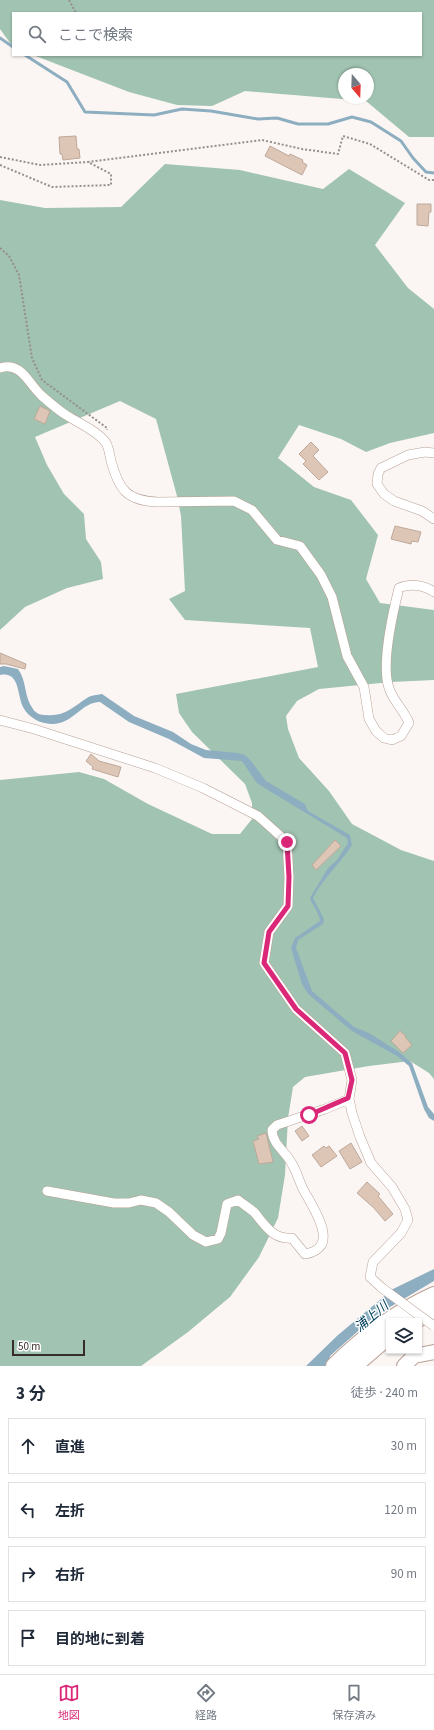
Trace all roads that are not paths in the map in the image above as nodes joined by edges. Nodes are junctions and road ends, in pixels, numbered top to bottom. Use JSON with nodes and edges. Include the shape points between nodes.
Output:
{"nodes":[{"id":1,"x":0,"y":368,"type":"edge"},
{"id":2,"x":434,"y":453,"type":"edge"},
{"id":3,"x":434,"y":519,"type":"edge"},
{"id":4,"x":434,"y":592,"type":"edge"},
{"id":5,"x":0,"y":720,"type":"edge"},
{"id":6,"x":348,"y":1098,"type":"junction"},
{"id":7,"x":47,"y":1191,"type":"dead end"},
{"id":8,"x":434,"y":1295,"type":"edge"},
{"id":9,"x":434,"y":1310,"type":"edge"},
{"id":10,"x":419,"y":1318,"type":"edge"},
{"id":11,"x":434,"y":1326,"type":"edge"},
{"id":12,"x":386,"y":1339,"type":"edge"},
{"id":13,"x":434,"y":1352,"type":"edge"},
{"id":14,"x":334,"y":1366,"type":"edge"},
{"id":15,"x":354,"y":1366,"type":"edge"},
{"id":16,"x":404,"y":1366,"type":"edge"}],
"edges":[{"from":1,"to":4,"type":"street","via":[[14,368],[24,374],[40,395],[106,444],[115,477],[122,490],[132,496],[146,502],[234,500],[252,510],[277,540],[300,546],[321,575],[332,598],[347,656],[364,687],[370,719],[376,731],[384,738],[392,740],[401,736],[409,723],[406,714],[389,690],[387,682],[390,635],[399,588],[415,585]]},
{"from":2,"to":3,"type":"street","via":[[408,455],[381,468],[378,484],[384,494],[394,501],[422,511]]},
{"from":5,"to":6,"type":"street","via":[[34,728],[155,768],[203,788],[258,816],[287,842],[288,906],[269,932],[264,963],[296,1009],[345,1053],[352,1080]]},
{"from":6,"to":7,"type":"street","via":[[326,1109],[277,1125],[272,1130],[276,1144],[292,1163],[302,1188],[318,1215],[324,1241],[314,1253],[305,1254],[292,1238],[284,1239],[270,1232],[253,1211],[238,1200],[227,1204],[218,1239],[206,1242],[193,1235],[156,1203],[141,1200],[114,1203]]},
{"from":6,"to":11,"type":"street","bridge":true,"via":[[371,1163],[392,1187],[405,1209],[408,1220],[401,1233],[373,1262],[370,1277]]},
{"from":8,"to":14,"type":"highway","via":[[374,1329]]},
{"from":9,"to":10,"type":"highway"},
{"from":12,"to":15,"type":"highway"},
{"from":13,"to":16,"type":"main road","via":[[414,1356]]}]}
